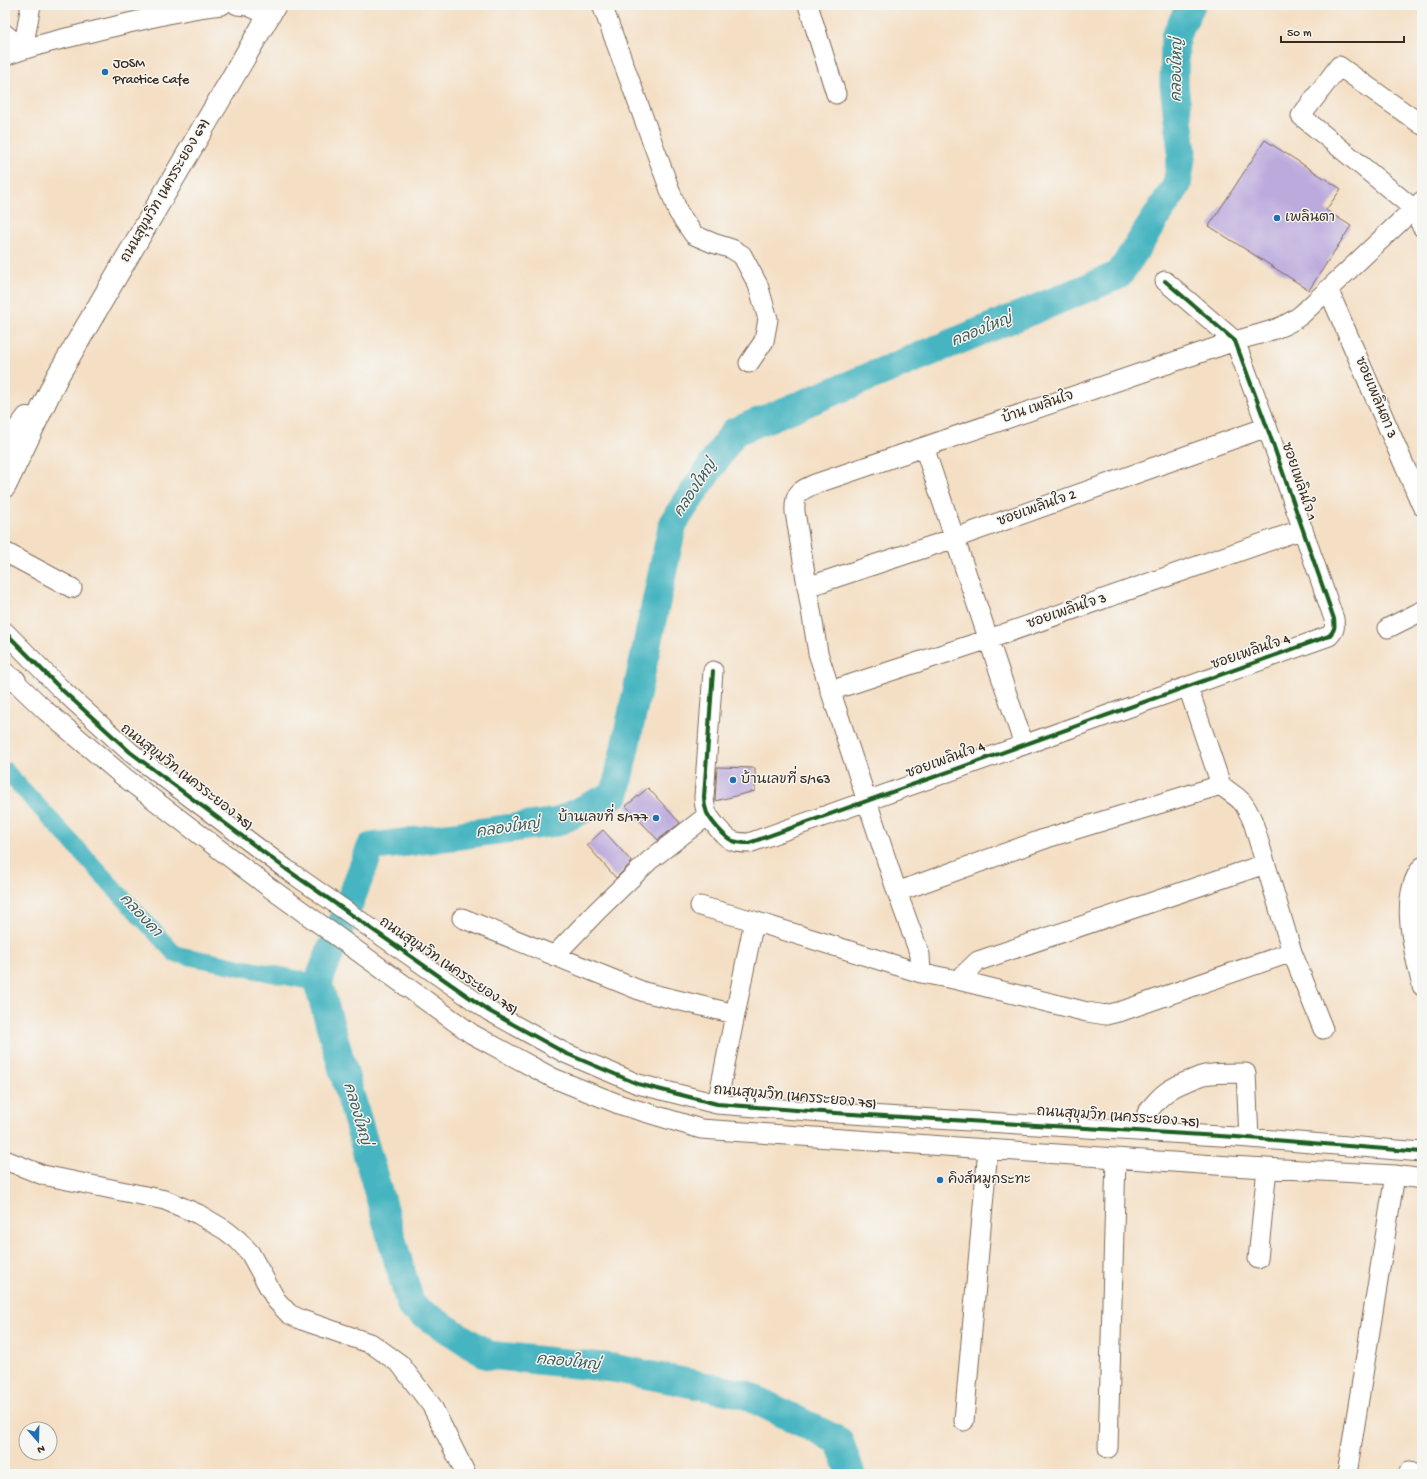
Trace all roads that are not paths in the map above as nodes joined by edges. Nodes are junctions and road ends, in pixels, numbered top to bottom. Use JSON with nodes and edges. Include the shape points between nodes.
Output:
{"nodes":[{"id":1,"x":31,"y":5,"type":"edge"},
{"id":2,"x":222,"y":5,"type":"edge"},
{"id":3,"x":237,"y":5,"type":"edge"},
{"id":4,"x":602,"y":5,"type":"edge"},
{"id":5,"x":808,"y":5,"type":"edge"},
{"id":6,"x":272,"y":10,"type":"edge"},
{"id":7,"x":5,"y":34,"type":"edge"},
{"id":8,"x":23,"y":49,"type":"junction"},
{"id":9,"x":5,"y":56,"type":"edge"},
{"id":10,"x":836,"y":94,"type":"dead end"},
{"id":11,"x":1422,"y":125,"type":"edge"},
{"id":12,"x":1418,"y":205,"type":"edge"},
{"id":13,"x":1422,"y":227,"type":"edge"},
{"id":14,"x":1165,"y":281,"type":"dead end"},
{"id":15,"x":1328,"y":289,"type":"junction"},
{"id":16,"x":1234,"y":341,"type":"junction"},
{"id":17,"x":750,"y":363,"type":"dead end"},
{"id":18,"x":57,"y":377,"type":"junction"},
{"id":19,"x":1266,"y":427,"type":"junction"},
{"id":20,"x":5,"y":447,"type":"edge"},
{"id":21,"x":924,"y":447,"type":"junction"},
{"id":22,"x":5,"y":486,"type":"edge"},
{"id":23,"x":1422,"y":506,"type":"edge"},
{"id":24,"x":1303,"y":529,"type":"junction"},
{"id":25,"x":955,"y":538,"type":"junction"},
{"id":26,"x":5,"y":552,"type":"edge"},
{"id":27,"x":807,"y":587,"type":"junction"},
{"id":28,"x":72,"y":588,"type":"dead end"},
{"id":29,"x":1422,"y":611,"type":"edge"},
{"id":30,"x":1388,"y":628,"type":"dead end"},
{"id":31,"x":1334,"y":631,"type":"joint"},
{"id":32,"x":5,"y":632,"type":"edge"},
{"id":33,"x":989,"y":640,"type":"junction"},
{"id":34,"x":713,"y":671,"type":"dead end"},
{"id":35,"x":8,"y":677,"type":"edge"},
{"id":36,"x":1188,"y":687,"type":"junction"},
{"id":37,"x":830,"y":691,"type":"junction"},
{"id":38,"x":1024,"y":745,"type":"junction"},
{"id":39,"x":1221,"y":785,"type":"junction"},
{"id":40,"x":867,"y":801,"type":"junction"},
{"id":41,"x":708,"y":814,"type":"junction"},
{"id":42,"x":1265,"y":864,"type":"junction"},
{"id":43,"x":1422,"y":867,"type":"edge"},
{"id":44,"x":897,"y":892,"type":"junction"},
{"id":45,"x":700,"y":906,"type":"dead end"},
{"id":46,"x":462,"y":918,"type":"dead end"},
{"id":47,"x":754,"y":921,"type":"junction"},
{"id":48,"x":1292,"y":952,"type":"junction"},
{"id":49,"x":554,"y":956,"type":"junction"},
{"id":50,"x":921,"y":973,"type":"junction"},
{"id":51,"x":958,"y":980,"type":"junction"},
{"id":52,"x":1422,"y":986,"type":"edge"},
{"id":53,"x":735,"y":1014,"type":"junction"},
{"id":54,"x":1323,"y":1028,"type":"dead end"},
{"id":55,"x":717,"y":1104,"type":"junction"},
{"id":56,"x":1147,"y":1113,"type":"dead end"},
{"id":57,"x":1015,"y":1123,"type":"junction"},
{"id":58,"x":1249,"y":1138,"type":"junction"},
{"id":59,"x":988,"y":1149,"type":"junction"},
{"id":60,"x":1012,"y":1151,"type":"junction"},
{"id":61,"x":1422,"y":1152,"type":"edge"},
{"id":62,"x":1116,"y":1158,"type":"junction"},
{"id":63,"x":5,"y":1160,"type":"edge"},
{"id":64,"x":1267,"y":1168,"type":"junction"},
{"id":65,"x":1394,"y":1175,"type":"junction"},
{"id":66,"x":1422,"y":1179,"type":"edge"},
{"id":67,"x":1258,"y":1259,"type":"dead end"},
{"id":68,"x":964,"y":1421,"type":"dead end"},
{"id":69,"x":1108,"y":1448,"type":"dead end"},
{"id":70,"x":466,"y":1474,"type":"edge"},
{"id":71,"x":1347,"y":1474,"type":"edge"}],
"edges":[{"from":1,"to":8,"type":"street"},
{"from":2,"to":8,"type":"street","via":[[208,6]]},
{"from":3,"to":6,"type":"street"},
{"from":4,"to":17,"type":"street","via":[[678,212],[694,235],[742,255],[758,285],[768,319],[764,341]]},
{"from":5,"to":10,"type":"street"},
{"from":6,"to":18,"type":"main road","name":"ถนนสุขุมวิท (นครระยอง 67)"},
{"from":7,"to":8,"type":"street"},
{"from":8,"to":9,"type":"street"},
{"from":11,"to":12,"type":"street","via":[[1339,66],[1300,116]]},
{"from":12,"to":13,"type":"street"},
{"from":12,"to":15,"type":"street","name":"บ้าน เพลินใจ"},
{"from":14,"to":16,"type":"street"},
{"from":15,"to":16,"type":"street","name":"บ้าน เพลินใจ","via":[[1292,322]]},
{"from":15,"to":23,"type":"street","name":"ซอยเพลินตา 3"},
{"from":16,"to":19,"type":"street","name":"ซอยเพลินใจ 1"},
{"from":16,"to":21,"type":"street","name":"บ้าน เพลินใจ"},
{"from":18,"to":20,"type":"main road","name":"ถนนสุขุมวิท (นครระยอง 67)"},
{"from":18,"to":22,"type":"main road","name":"ถนนสุขุมวิท (นครระยอง 67)"},
{"from":19,"to":24,"type":"street","name":"ซอยเพลินใจ 1"},
{"from":19,"to":25,"type":"street","name":"ซอยเพลินใจ 2"},
{"from":21,"to":25,"type":"street"},
{"from":21,"to":27,"type":"street","name":"บ้าน เพลินใจ","via":[[815,484],[796,495],[795,512]]},
{"from":24,"to":31,"type":"street","name":"ซอยเพลินใจ 1","via":[[1334,619]]},
{"from":24,"to":33,"type":"street","name":"ซอยเพลินใจ 3"},
{"from":25,"to":27,"type":"street","name":"ซอยเพลินใจ 2"},
{"from":25,"to":33,"type":"street"},
{"from":26,"to":28,"type":"street"},
{"from":27,"to":37,"type":"street","via":[[818,653]]},
{"from":29,"to":30,"type":"street"},
{"from":31,"to":36,"type":"street","name":"ซอยเพลินใจ 4","via":[[1322,639]]},
{"from":32,"to":55,"type":"street","name":"ถนนสุขุมวิท (นครระยอง 75)","via":[[60,688],[130,752],[286,869],[489,1011],[565,1053],[638,1084]]},
{"from":33,"to":37,"type":"street","name":"ซอยเพลินใจ 3"},
{"from":33,"to":38,"type":"street"},
{"from":34,"to":41,"type":"street","name":"ซอยเพลินใจ 4","via":[[704,797],[704,806]]},
{"from":35,"to":59,"type":"street","via":[[124,777],[270,888],[472,1034],[553,1078],[621,1105],[701,1129]]},
{"from":36,"to":38,"type":"street","name":"ซอยเพลินใจ 4"},
{"from":36,"to":39,"type":"street"},
{"from":37,"to":40,"type":"street"},
{"from":38,"to":40,"type":"street","name":"ซอยเพลินใจ 4"},
{"from":39,"to":42,"type":"street","via":[[1247,809]]},
{"from":39,"to":44,"type":"street","via":[[1047,838]]},
{"from":40,"to":41,"type":"street","name":"ซอยเพลินใจ 4","via":[[749,843],[732,841]]},
{"from":40,"to":44,"type":"street"},
{"from":41,"to":49,"type":"street","via":[[650,860],[597,910]]},
{"from":42,"to":48,"type":"street"},
{"from":42,"to":51,"type":"street","via":[[978,961]]},
{"from":43,"to":52,"type":"street","via":[[1411,892],[1410,914],[1412,942]]},
{"from":44,"to":50,"type":"street","via":[[920,955]]},
{"from":45,"to":47,"type":"street"},
{"from":46,"to":49,"type":"street"},
{"from":47,"to":50,"type":"street"},
{"from":47,"to":53,"type":"street"},
{"from":48,"to":51,"type":"street","via":[[1106,1015]]},
{"from":48,"to":54,"type":"street"},
{"from":49,"to":53,"type":"street","via":[[644,992]]},
{"from":50,"to":51,"type":"street"},
{"from":53,"to":55,"type":"street"},
{"from":55,"to":57,"type":"street","name":"ถนนสุขุมวิท (นครระยอง 75)"},
{"from":56,"to":58,"type":"street","via":[[1166,1091],[1176,1085],[1202,1075],[1246,1073]]},
{"from":57,"to":58,"type":"street","name":"ถนนสุขุมวิท (นครระยอง 75)"},
{"from":57,"to":60,"type":"street"},
{"from":58,"to":61,"type":"street","name":"ถนนสุขุมวิท (นครระยอง 75)"},
{"from":59,"to":60,"type":"street"},
{"from":59,"to":68,"type":"street"},
{"from":60,"to":62,"type":"street"},
{"from":62,"to":64,"type":"street"},
{"from":62,"to":69,"type":"street"},
{"from":63,"to":70,"type":"street","via":[[43,1175],[165,1200],[198,1214],[224,1230],[250,1253],[276,1300],[289,1314],[372,1344],[400,1364],[432,1406]]},
{"from":64,"to":65,"type":"street"},
{"from":64,"to":67,"type":"street"},
{"from":65,"to":66,"type":"street"},
{"from":65,"to":71,"type":"street"}]}
